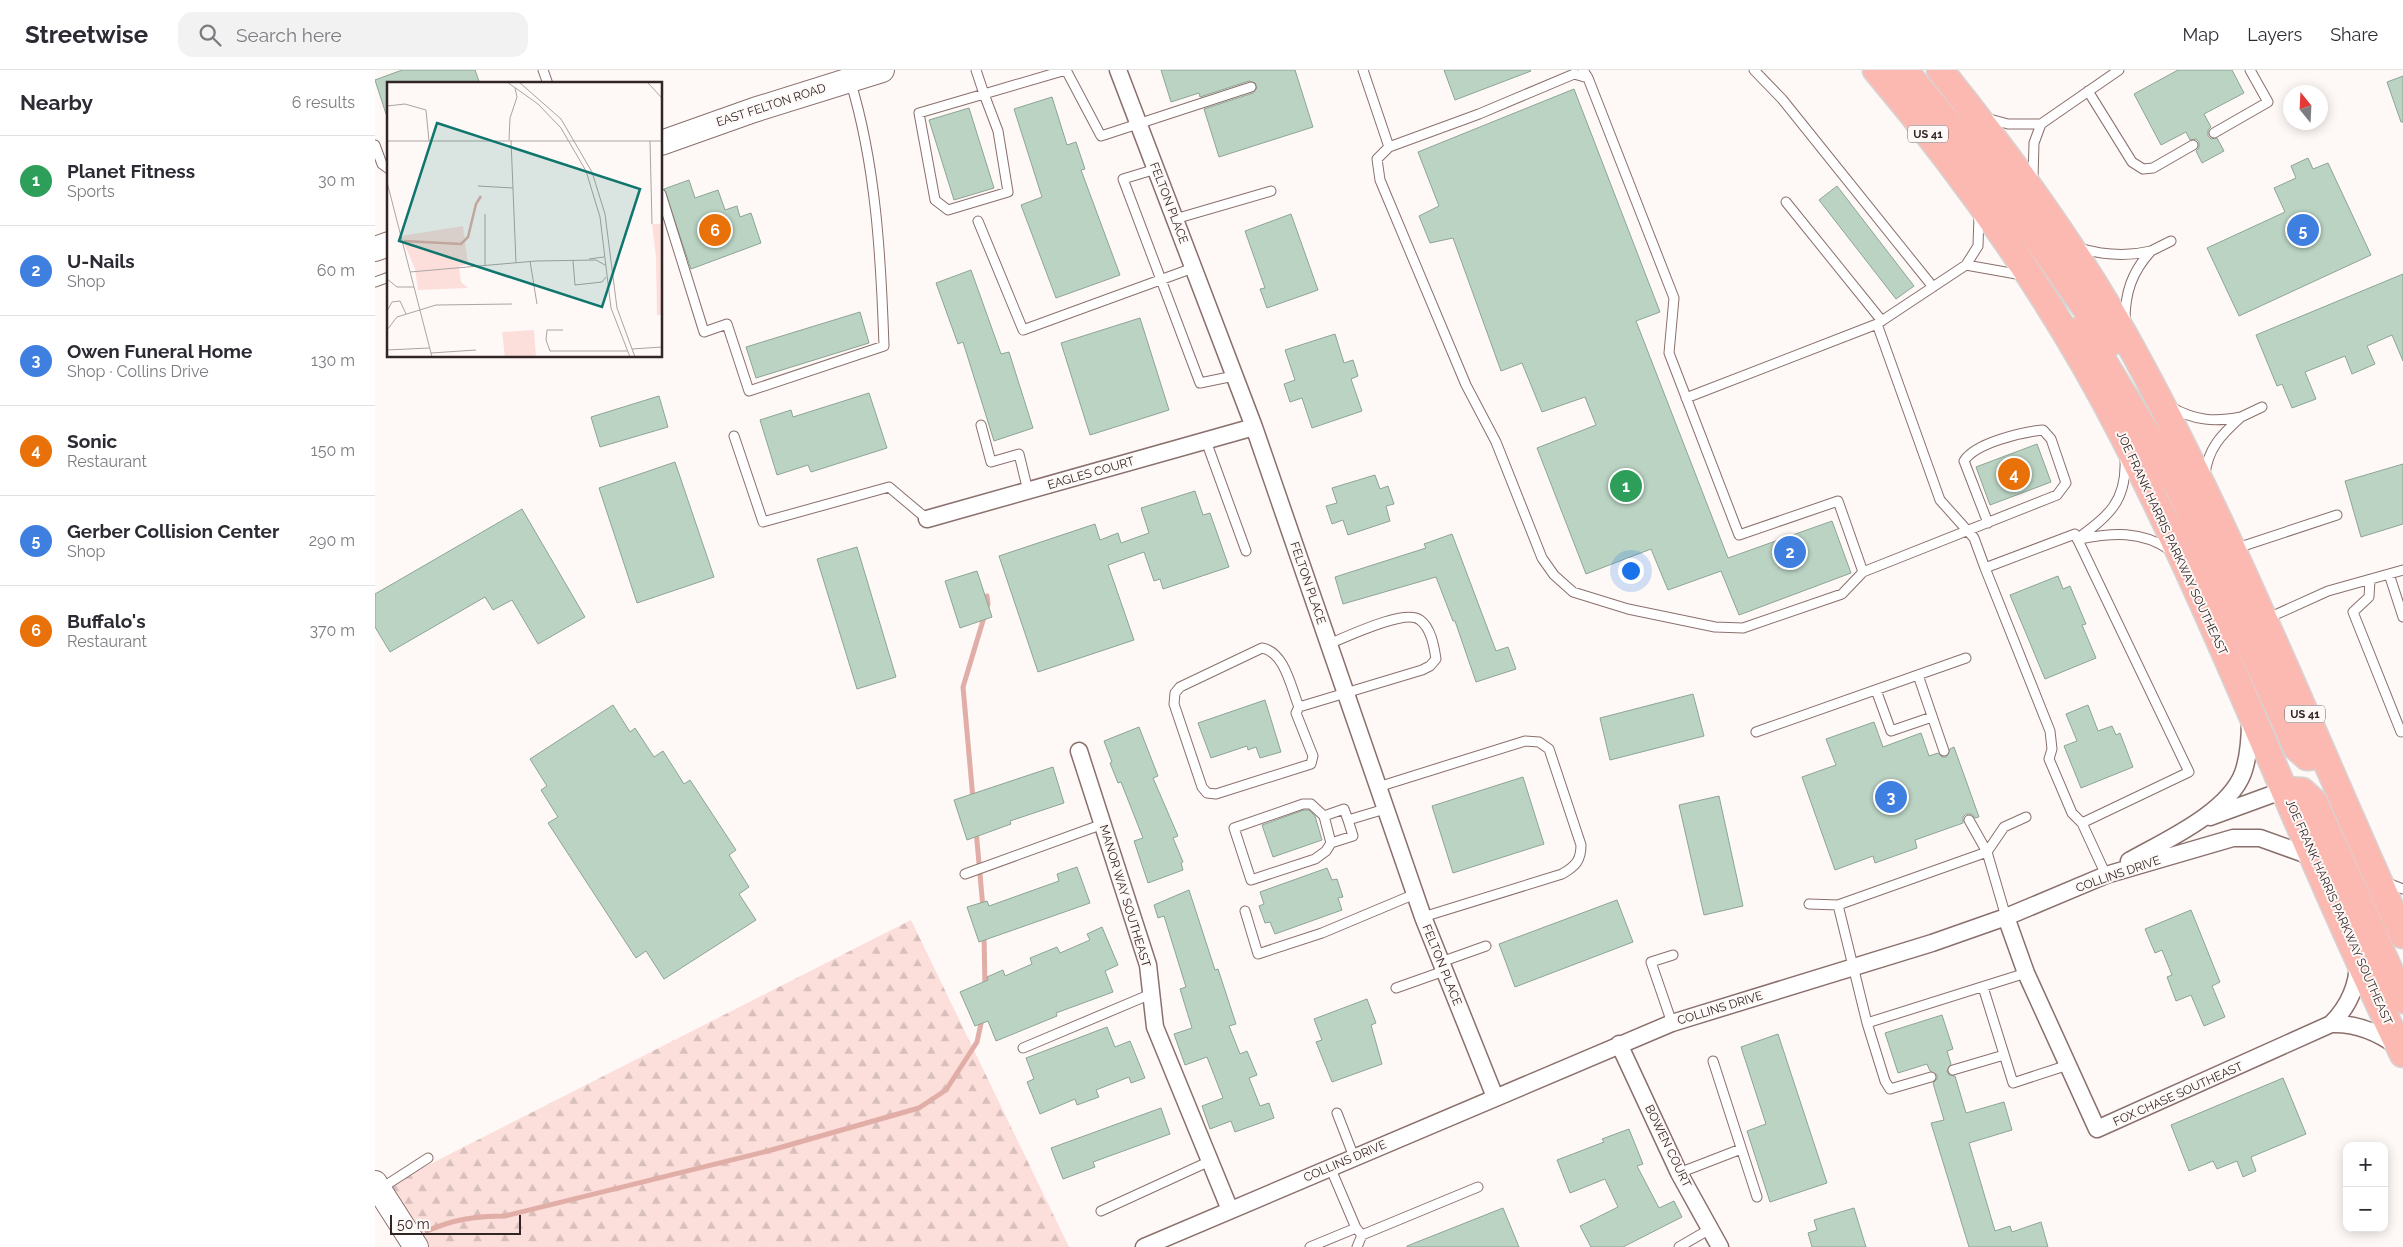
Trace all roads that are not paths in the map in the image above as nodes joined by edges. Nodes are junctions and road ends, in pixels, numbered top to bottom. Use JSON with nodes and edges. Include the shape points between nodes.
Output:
{"nodes":[{"id":1,"x":543,"y":70,"type":"edge"},
{"id":2,"x":882,"y":70,"type":"edge"},
{"id":3,"x":976,"y":70,"type":"edge"},
{"id":4,"x":1066,"y":70,"type":"edge"},
{"id":5,"x":1118,"y":70,"type":"edge"},
{"id":6,"x":1363,"y":70,"type":"edge"},
{"id":7,"x":1754,"y":70,"type":"edge"},
{"id":8,"x":1876,"y":70,"type":"edge"},
{"id":9,"x":1904,"y":70,"type":"edge"},
{"id":10,"x":1940,"y":70,"type":"edge"},
{"id":11,"x":2119,"y":70,"type":"edge"},
{"id":12,"x":2250,"y":70,"type":"edge"},
{"id":13,"x":1585,"y":74,"type":"edge"},
{"id":14,"x":850,"y":80,"type":"junction"},
{"id":15,"x":547,"y":82,"type":"edge"},
{"id":16,"x":1251,"y":87,"type":"dead end"},
{"id":17,"x":2088,"y":91,"type":"junction"},
{"id":18,"x":984,"y":94,"type":"junction"},
{"id":19,"x":1975,"y":114,"type":"junction"},
{"id":20,"x":1138,"y":123,"type":"junction"},
{"id":21,"x":2041,"y":124,"type":"junction"},
{"id":22,"x":2214,"y":133,"type":"dead end"},
{"id":23,"x":663,"y":142,"type":"edge"},
{"id":24,"x":375,"y":145,"type":"edge"},
{"id":25,"x":2193,"y":145,"type":"dead end"},
{"id":26,"x":1389,"y":146,"type":"junction"},
{"id":27,"x":387,"y":168,"type":"edge"},
{"id":28,"x":1156,"y":169,"type":"junction"},
{"id":29,"x":1271,"y":191,"type":"dead end"},
{"id":30,"x":2035,"y":194,"type":"junction"},
{"id":31,"x":1977,"y":199,"type":"junction"},
{"id":32,"x":663,"y":200,"type":"edge"},
{"id":33,"x":1786,"y":202,"type":"dead end"},
{"id":34,"x":1175,"y":219,"type":"junction"},
{"id":35,"x":978,"y":221,"type":"dead end"},
{"id":36,"x":2171,"y":241,"type":"dead end"},
{"id":37,"x":2069,"y":245,"type":"junction"},
{"id":38,"x":2151,"y":251,"type":"junction"},
{"id":39,"x":1966,"y":265,"type":"junction"},
{"id":40,"x":1193,"y":268,"type":"junction"},
{"id":41,"x":2031,"y":277,"type":"junction"},
{"id":42,"x":387,"y":278,"type":"edge"},
{"id":43,"x":1162,"y":279,"type":"junction"},
{"id":44,"x":375,"y":282,"type":"edge"},
{"id":45,"x":1933,"y":287,"type":"junction"},
{"id":46,"x":2049,"y":304,"type":"junction"},
{"id":47,"x":1879,"y":323,"type":"junction"},
{"id":48,"x":2125,"y":336,"type":"junction"},
{"id":49,"x":1235,"y":376,"type":"junction"},
{"id":50,"x":2153,"y":389,"type":"junction"},
{"id":51,"x":1686,"y":398,"type":"junction"},
{"id":52,"x":2262,"y":407,"type":"dead end"},
{"id":53,"x":2241,"y":417,"type":"junction"},
{"id":54,"x":981,"y":425,"type":"dead end"},
{"id":55,"x":1254,"y":427,"type":"junction"},
{"id":56,"x":734,"y":436,"type":"dead end"},
{"id":57,"x":2124,"y":437,"type":"junction"},
{"id":58,"x":1206,"y":441,"type":"junction"},
{"id":59,"x":1028,"y":491,"type":"junction"},
{"id":60,"x":2204,"y":491,"type":"junction"},
{"id":61,"x":2337,"y":515,"type":"dead end"},
{"id":62,"x":927,"y":519,"type":"joint"},
{"id":63,"x":1988,"y":523,"type":"junction"},
{"id":64,"x":1968,"y":532,"type":"junction"},
{"id":65,"x":2077,"y":539,"type":"junction"},
{"id":66,"x":2232,"y":549,"type":"junction"},
{"id":67,"x":1246,"y":551,"type":"dead end"},
{"id":68,"x":2181,"y":558,"type":"junction"},
{"id":69,"x":1985,"y":568,"type":"junction"},
{"id":70,"x":2403,"y":570,"type":"edge"},
{"id":71,"x":1863,"y":572,"type":"junction"},
{"id":72,"x":2389,"y":574,"type":"junction"},
{"id":73,"x":2370,"y":580,"type":"junction"},
{"id":74,"x":2403,"y":617,"type":"edge"},
{"id":75,"x":2263,"y":620,"type":"junction"},
{"id":76,"x":1329,"y":644,"type":"junction"},
{"id":77,"x":1966,"y":658,"type":"dead end"},
{"id":78,"x":1918,"y":675,"type":"junction"},
{"id":79,"x":1876,"y":690,"type":"junction"},
{"id":80,"x":1346,"y":695,"type":"junction"},
{"id":81,"x":1299,"y":707,"type":"junction"},
{"id":82,"x":2250,"y":714,"type":"junction"},
{"id":83,"x":1932,"y":717,"type":"junction"},
{"id":84,"x":2403,"y":731,"type":"edge"},
{"id":85,"x":1756,"y":732,"type":"dead end"},
{"id":86,"x":1079,"y":751,"type":"dead end"},
{"id":87,"x":1944,"y":751,"type":"dead end"},
{"id":88,"x":2323,"y":755,"type":"junction"},
{"id":89,"x":1378,"y":787,"type":"junction"},
{"id":90,"x":2284,"y":790,"type":"junction"},
{"id":91,"x":1385,"y":809,"type":"junction"},
{"id":92,"x":1324,"y":816,"type":"junction"},
{"id":93,"x":2026,"y":817,"type":"dead end"},
{"id":94,"x":1348,"y":820,"type":"junction"},
{"id":95,"x":1969,"y":820,"type":"dead end"},
{"id":96,"x":2082,"y":823,"type":"junction"},
{"id":97,"x":2194,"y":823,"type":"junction"},
{"id":98,"x":1103,"y":824,"type":"junction"},
{"id":99,"x":1331,"y":843,"type":"junction"},
{"id":100,"x":1987,"y":852,"type":"junction"},
{"id":101,"x":2313,"y":857,"type":"junction"},
{"id":102,"x":965,"y":874,"type":"dead end"},
{"id":103,"x":2106,"y":875,"type":"junction"},
{"id":104,"x":2377,"y":878,"type":"junction"},
{"id":105,"x":2403,"y":889,"type":"edge"},
{"id":106,"x":1415,"y":894,"type":"junction"},
{"id":107,"x":1809,"y":904,"type":"dead end"},
{"id":108,"x":1838,"y":905,"type":"junction"},
{"id":109,"x":1245,"y":911,"type":"dead end"},
{"id":110,"x":1423,"y":917,"type":"junction"},
{"id":111,"x":2006,"y":917,"type":"junction"},
{"id":112,"x":2402,"y":926,"type":"edge"},
{"id":113,"x":1487,"y":946,"type":"dead end"},
{"id":114,"x":1673,"y":955,"type":"dead end"},
{"id":115,"x":2358,"y":958,"type":"junction"},
{"id":116,"x":1442,"y":966,"type":"junction"},
{"id":117,"x":1854,"y":966,"type":"junction"},
{"id":118,"x":2026,"y":973,"type":"junction"},
{"id":119,"x":1983,"y":987,"type":"junction"},
{"id":120,"x":1396,"y":988,"type":"dead end"},
{"id":121,"x":1151,"y":994,"type":"junction"},
{"id":122,"x":2403,"y":1000,"type":"edge"},
{"id":123,"x":1672,"y":1023,"type":"junction"},
{"id":124,"x":1867,"y":1023,"type":"junction"},
{"id":125,"x":2331,"y":1024,"type":"junction"},
{"id":126,"x":1619,"y":1044,"type":"junction"},
{"id":127,"x":1023,"y":1048,"type":"dead end"},
{"id":128,"x":2402,"y":1052,"type":"edge"},
{"id":129,"x":2004,"y":1055,"type":"junction"},
{"id":130,"x":1713,"y":1061,"type":"dead end"},
{"id":131,"x":2068,"y":1065,"type":"junction"},
{"id":132,"x":1953,"y":1070,"type":"dead end"},
{"id":133,"x":1931,"y":1077,"type":"dead end"},
{"id":134,"x":1495,"y":1096,"type":"junction"},
{"id":135,"x":1337,"y":1113,"type":"dead end"},
{"id":136,"x":1741,"y":1149,"type":"junction"},
{"id":137,"x":1354,"y":1157,"type":"junction"},
{"id":138,"x":428,"y":1158,"type":"dead end"},
{"id":139,"x":1210,"y":1161,"type":"junction"},
{"id":140,"x":1331,"y":1167,"type":"junction"},
{"id":141,"x":1679,"y":1173,"type":"junction"},
{"id":142,"x":377,"y":1186,"type":"edge"},
{"id":143,"x":1477,"y":1187,"type":"dead end"},
{"id":144,"x":1757,"y":1197,"type":"dead end"},
{"id":145,"x":1230,"y":1210,"type":"junction"},
{"id":146,"x":1101,"y":1211,"type":"dead end"},
{"id":147,"x":1710,"y":1229,"type":"junction"},
{"id":148,"x":1359,"y":1231,"type":"junction"},
{"id":149,"x":416,"y":1247,"type":"edge"},
{"id":150,"x":1143,"y":1247,"type":"edge"},
{"id":151,"x":1310,"y":1247,"type":"edge"},
{"id":152,"x":1357,"y":1247,"type":"edge"},
{"id":153,"x":1679,"y":1247,"type":"edge"},
{"id":154,"x":1720,"y":1247,"type":"edge"}],
"edges":[{"from":1,"to":15,"type":"lane"},
{"from":2,"to":14,"type":"street","name":"EAST FELTON ROAD"},
{"from":3,"to":18,"type":"lane"},
{"from":4,"to":18,"type":"lane"},
{"from":4,"to":20,"type":"lane","via":[[1101,136]]},
{"from":5,"to":20,"type":"street","name":"FELTON PLACE"},
{"from":6,"to":26,"type":"lane"},
{"from":7,"to":45,"type":"lane"},
{"from":8,"to":31,"type":"main road","name":"JOE FRANK HARRIS PARKWAY SOUTHEAST","number":"US 41"},
{"from":9,"to":50,"type":"main road","via":[[1999,187],[2134,378]]},
{"from":10,"to":19,"type":"main road","number":"US 41"},
{"from":11,"to":17,"type":"lane"},
{"from":12,"to":22,"type":"lane","via":[[2268,102]]},
{"from":13,"to":26,"type":"lane","via":[[1574,74],[1479,114]]},
{"from":13,"to":51,"type":"lane","via":[[1674,298],[1669,354]]},
{"from":14,"to":23,"type":"street","name":"EAST FELTON ROAD"},
{"from":14,"to":32,"type":"lane","via":[[860,115],[878,237],[884,346],[749,391],[727,324],[704,332]]},
{"from":16,"to":20,"type":"lane"},
{"from":17,"to":21,"type":"lane"},
{"from":17,"to":25,"type":"lane","via":[[2133,162],[2143,169],[2153,168]]},
{"from":18,"to":18,"type":"lane","via":[[919,113],[935,200],[949,210],[1008,192],[997,131]]},
{"from":19,"to":21,"type":"lane","via":[[2008,124]]},
{"from":19,"to":30,"type":"main road","number":"US 41"},
{"from":20,"to":28,"type":"street","name":"FELTON PLACE"},
{"from":21,"to":30,"type":"lane","via":[[2032,158]]},
{"from":24,"to":27,"type":"lane"},
{"from":26,"to":71,"type":"lane","via":[[1377,159],[1380,180],[1466,385],[1496,442],[1542,558],[1554,575],[1573,592],[1628,609],[1715,627],[1743,628],[1841,594]]},
{"from":28,"to":34,"type":"street","name":"FELTON PLACE"},
{"from":28,"to":43,"type":"lane","via":[[1123,179]]},
{"from":29,"to":34,"type":"lane"},
{"from":30,"to":37,"type":"main road","number":"US 41"},
{"from":31,"to":39,"type":"lane","via":[[1978,246]]},
{"from":31,"to":41,"type":"main road","name":"JOE FRANK HARRIS PARKWAY SOUTHEAST","number":"US 41"},
{"from":33,"to":47,"type":"lane"},
{"from":34,"to":40,"type":"street","name":"FELTON PLACE"},
{"from":35,"to":43,"type":"lane","via":[[1023,330]]},
{"from":36,"to":38,"type":"lane"},
{"from":37,"to":38,"type":"lane","via":[[2114,255]]},
{"from":37,"to":48,"type":"main road","number":"US 41"},
{"from":38,"to":48,"type":"lane","via":[[2132,276],[2127,292]]},
{"from":39,"to":41,"type":"lane"},
{"from":39,"to":45,"type":"lane"},
{"from":40,"to":43,"type":"lane"},
{"from":40,"to":49,"type":"street","name":"FELTON PLACE"},
{"from":41,"to":46,"type":"main road","name":"JOE FRANK HARRIS PARKWAY SOUTHEAST","number":"US 41"},
{"from":42,"to":44,"type":"lane"},
{"from":43,"to":49,"type":"lane","via":[[1200,384]]},
{"from":45,"to":47,"type":"lane"},
{"from":46,"to":57,"type":"main road","name":"JOE FRANK HARRIS PARKWAY SOUTHEAST","number":"US 41"},
{"from":46,"to":88,"type":"main road","via":[[2072,321],[2087,338],[2163,460],[2191,511],[2297,748],[2307,757]]},
{"from":47,"to":51,"type":"lane"},
{"from":47,"to":64,"type":"lane","via":[[1940,500]]},
{"from":48,"to":50,"type":"main road","number":"US 41"},
{"from":49,"to":55,"type":"street","name":"FELTON PLACE"},
{"from":50,"to":53,"type":"lane","via":[[2184,414],[2199,420]]},
{"from":50,"to":60,"type":"main road","number":"US 41"},
{"from":51,"to":71,"type":"lane","via":[[1739,535],[1838,501]]},
{"from":52,"to":53,"type":"lane"},
{"from":53,"to":60,"type":"lane","via":[[2210,452]]},
{"from":54,"to":59,"type":"lane","via":[[991,462],[1019,454]]},
{"from":55,"to":58,"type":"street","name":"EAGLES COURT"},
{"from":55,"to":76,"type":"street","name":"FELTON PLACE"},
{"from":56,"to":62,"type":"lane","via":[[763,522],[889,487]]},
{"from":57,"to":65,"type":"lane","via":[[2125,473],[2119,499],[2102,521]]},
{"from":57,"to":68,"type":"main road","name":"JOE FRANK HARRIS PARKWAY SOUTHEAST","number":"US 41"},
{"from":58,"to":59,"type":"street","name":"EAGLES COURT"},
{"from":58,"to":67,"type":"lane"},
{"from":59,"to":62,"type":"street","name":"EAGLES COURT"},
{"from":60,"to":66,"type":"main road","number":"US 41"},
{"from":61,"to":66,"type":"lane"},
{"from":63,"to":63,"type":"lane","via":[[2057,495],[2066,483],[2051,440],[2043,430],[2025,432],[1969,452],[1964,461]]},
{"from":63,"to":64,"type":"lane"},
{"from":64,"to":69,"type":"lane","via":[[1974,538]]},
{"from":64,"to":71,"type":"lane"},
{"from":65,"to":68,"type":"lane","via":[[2128,533],[2162,545]]},
{"from":65,"to":69,"type":"lane","via":[[2075,534]]},
{"from":65,"to":96,"type":"lane","via":[[2189,772]]},
{"from":66,"to":75,"type":"main road","number":"US 41"},
{"from":68,"to":82,"type":"main road","name":"JOE FRANK HARRIS PARKWAY SOUTHEAST","number":"US 41"},
{"from":69,"to":96,"type":"lane","via":[[2050,731],[2052,749],[2049,759],[2072,813]]},
{"from":70,"to":72,"type":"lane"},
{"from":72,"to":73,"type":"lane"},
{"from":72,"to":74,"type":"lane"},
{"from":73,"to":75,"type":"lane","via":[[2328,591]]},
{"from":73,"to":84,"type":"lane","via":[[2369,597],[2353,612]]},
{"from":75,"to":88,"type":"main road","number":"US 41"},
{"from":76,"to":80,"type":"street","name":"FELTON PLACE"},
{"from":76,"to":80,"type":"lane","via":[[1409,616],[1420,619],[1427,627],[1434,646],[1435,659],[1430,666]]},
{"from":77,"to":78,"type":"lane"},
{"from":78,"to":79,"type":"lane"},
{"from":78,"to":83,"type":"lane"},
{"from":79,"to":83,"type":"lane","via":[[1891,731]]},
{"from":79,"to":85,"type":"lane"},
{"from":80,"to":81,"type":"lane"},
{"from":80,"to":89,"type":"street","name":"FELTON PLACE"},
{"from":81,"to":81,"type":"lane","via":[[1296,713],[1313,756],[1311,764],[1216,794],[1207,793],[1202,787],[1174,704],[1175,693],[1180,687],[1262,648],[1272,650],[1279,658]]},
{"from":82,"to":90,"type":"main road","name":"JOE FRANK HARRIS PARKWAY SOUTHEAST","number":"US 41"},
{"from":82,"to":97,"type":"street","via":[[2243,775],[2224,800]]},
{"from":83,"to":87,"type":"lane"},
{"from":86,"to":98,"type":"street","name":"MANOR WAY SOUTHEAST"},
{"from":88,"to":104,"type":"main road","number":"US 41"},
{"from":89,"to":91,"type":"street","name":"FELTON PLACE"},
{"from":89,"to":110,"type":"lane","via":[[1525,740],[1539,742],[1549,749],[1581,845],[1581,857],[1574,868]]},
{"from":90,"to":97,"type":"street"},
{"from":90,"to":101,"type":"main road","name":"JOE FRANK HARRIS PARKWAY SOUTHEAST","number":"US 41"},
{"from":90,"to":122,"type":"main road","via":[[2302,791],[2314,802]]},
{"from":91,"to":94,"type":"lane"},
{"from":91,"to":106,"type":"street","name":"FELTON PLACE"},
{"from":92,"to":94,"type":"lane","via":[[1344,809]]},
{"from":92,"to":99,"type":"lane"},
{"from":92,"to":99,"type":"lane","via":[[1311,804],[1303,804],[1234,828],[1251,880],[1315,859],[1326,852]]},
{"from":93,"to":100,"type":"lane","via":[[2004,827]]},
{"from":94,"to":99,"type":"lane","via":[[1353,836]]},
{"from":95,"to":100,"type":"lane"},
{"from":96,"to":103,"type":"lane"},
{"from":97,"to":103,"type":"street"},
{"from":98,"to":102,"type":"lane"},
{"from":98,"to":121,"type":"street","name":"MANOR WAY SOUTHEAST","via":[[1148,965]]},
{"from":100,"to":108,"type":"lane"},
{"from":100,"to":111,"type":"lane"},
{"from":101,"to":103,"type":"street","name":"COLLINS DRIVE","via":[[2260,838],[2233,838]]},
{"from":101,"to":115,"type":"main road","name":"JOE FRANK HARRIS PARKWAY SOUTHEAST","number":"US 41"},
{"from":103,"to":111,"type":"street","name":"COLLINS DRIVE"},
{"from":104,"to":105,"type":"lane"},
{"from":104,"to":112,"type":"main road","number":"US 41"},
{"from":106,"to":109,"type":"lane","via":[[1322,933],[1258,954]]},
{"from":106,"to":110,"type":"street","name":"FELTON PLACE"},
{"from":107,"to":108,"type":"lane"},
{"from":108,"to":117,"type":"lane"},
{"from":110,"to":116,"type":"street","name":"FELTON PLACE"},
{"from":111,"to":117,"type":"street","name":"COLLINS DRIVE"},
{"from":111,"to":118,"type":"street","name":"FOX CHASE SOUTHEAST"},
{"from":113,"to":116,"type":"lane"},
{"from":114,"to":123,"type":"lane","via":[[1651,962]]},
{"from":115,"to":125,"type":"street","name":"FOX CHASE SOUTHEAST","via":[[2357,975],[2350,996]]},
{"from":115,"to":128,"type":"main road","name":"JOE FRANK HARRIS PARKWAY SOUTHEAST","number":"US 41"},
{"from":116,"to":120,"type":"lane"},
{"from":116,"to":134,"type":"street","name":"FELTON PLACE"},
{"from":117,"to":123,"type":"street","name":"COLLINS DRIVE"},
{"from":117,"to":124,"type":"lane"},
{"from":118,"to":119,"type":"lane"},
{"from":118,"to":131,"type":"street","name":"FOX CHASE SOUTHEAST"},
{"from":119,"to":124,"type":"lane"},
{"from":119,"to":129,"type":"lane"},
{"from":121,"to":127,"type":"lane"},
{"from":121,"to":139,"type":"street","name":"MANOR WAY SOUTHEAST","via":[[1155,1027]]},
{"from":123,"to":126,"type":"street","name":"COLLINS DRIVE"},
{"from":124,"to":133,"type":"lane","via":[[1890,1089]]},
{"from":125,"to":128,"type":"street","name":"FOX CHASE SOUTHEAST","via":[[2349,1024],[2366,1029],[2385,1038]]},
{"from":125,"to":131,"type":"street","name":"FOX CHASE SOUTHEAST","via":[[2097,1129]]},
{"from":126,"to":134,"type":"street","name":"COLLINS DRIVE"},
{"from":126,"to":141,"type":"street","name":"BOWEN COURT"},
{"from":129,"to":131,"type":"lane","via":[[2013,1083]]},
{"from":129,"to":132,"type":"lane"},
{"from":130,"to":136,"type":"lane"},
{"from":134,"to":137,"type":"street","name":"COLLINS DRIVE"},
{"from":135,"to":137,"type":"lane"},
{"from":136,"to":141,"type":"lane"},
{"from":136,"to":144,"type":"lane"},
{"from":137,"to":140,"type":"street","name":"COLLINS DRIVE"},
{"from":138,"to":142,"type":"lane"},
{"from":139,"to":145,"type":"street","name":"MANOR WAY SOUTHEAST"},
{"from":139,"to":146,"type":"lane"},
{"from":140,"to":145,"type":"street","name":"COLLINS DRIVE"},
{"from":140,"to":148,"type":"lane"},
{"from":141,"to":147,"type":"street","name":"BOWEN COURT"},
{"from":142,"to":149,"type":"street"},
{"from":143,"to":148,"type":"lane"},
{"from":145,"to":150,"type":"street","name":"COLLINS DRIVE"},
{"from":147,"to":153,"type":"lane"},
{"from":147,"to":154,"type":"street","name":"BOWEN COURT"},
{"from":148,"to":151,"type":"lane"},
{"from":148,"to":152,"type":"lane"}]}
